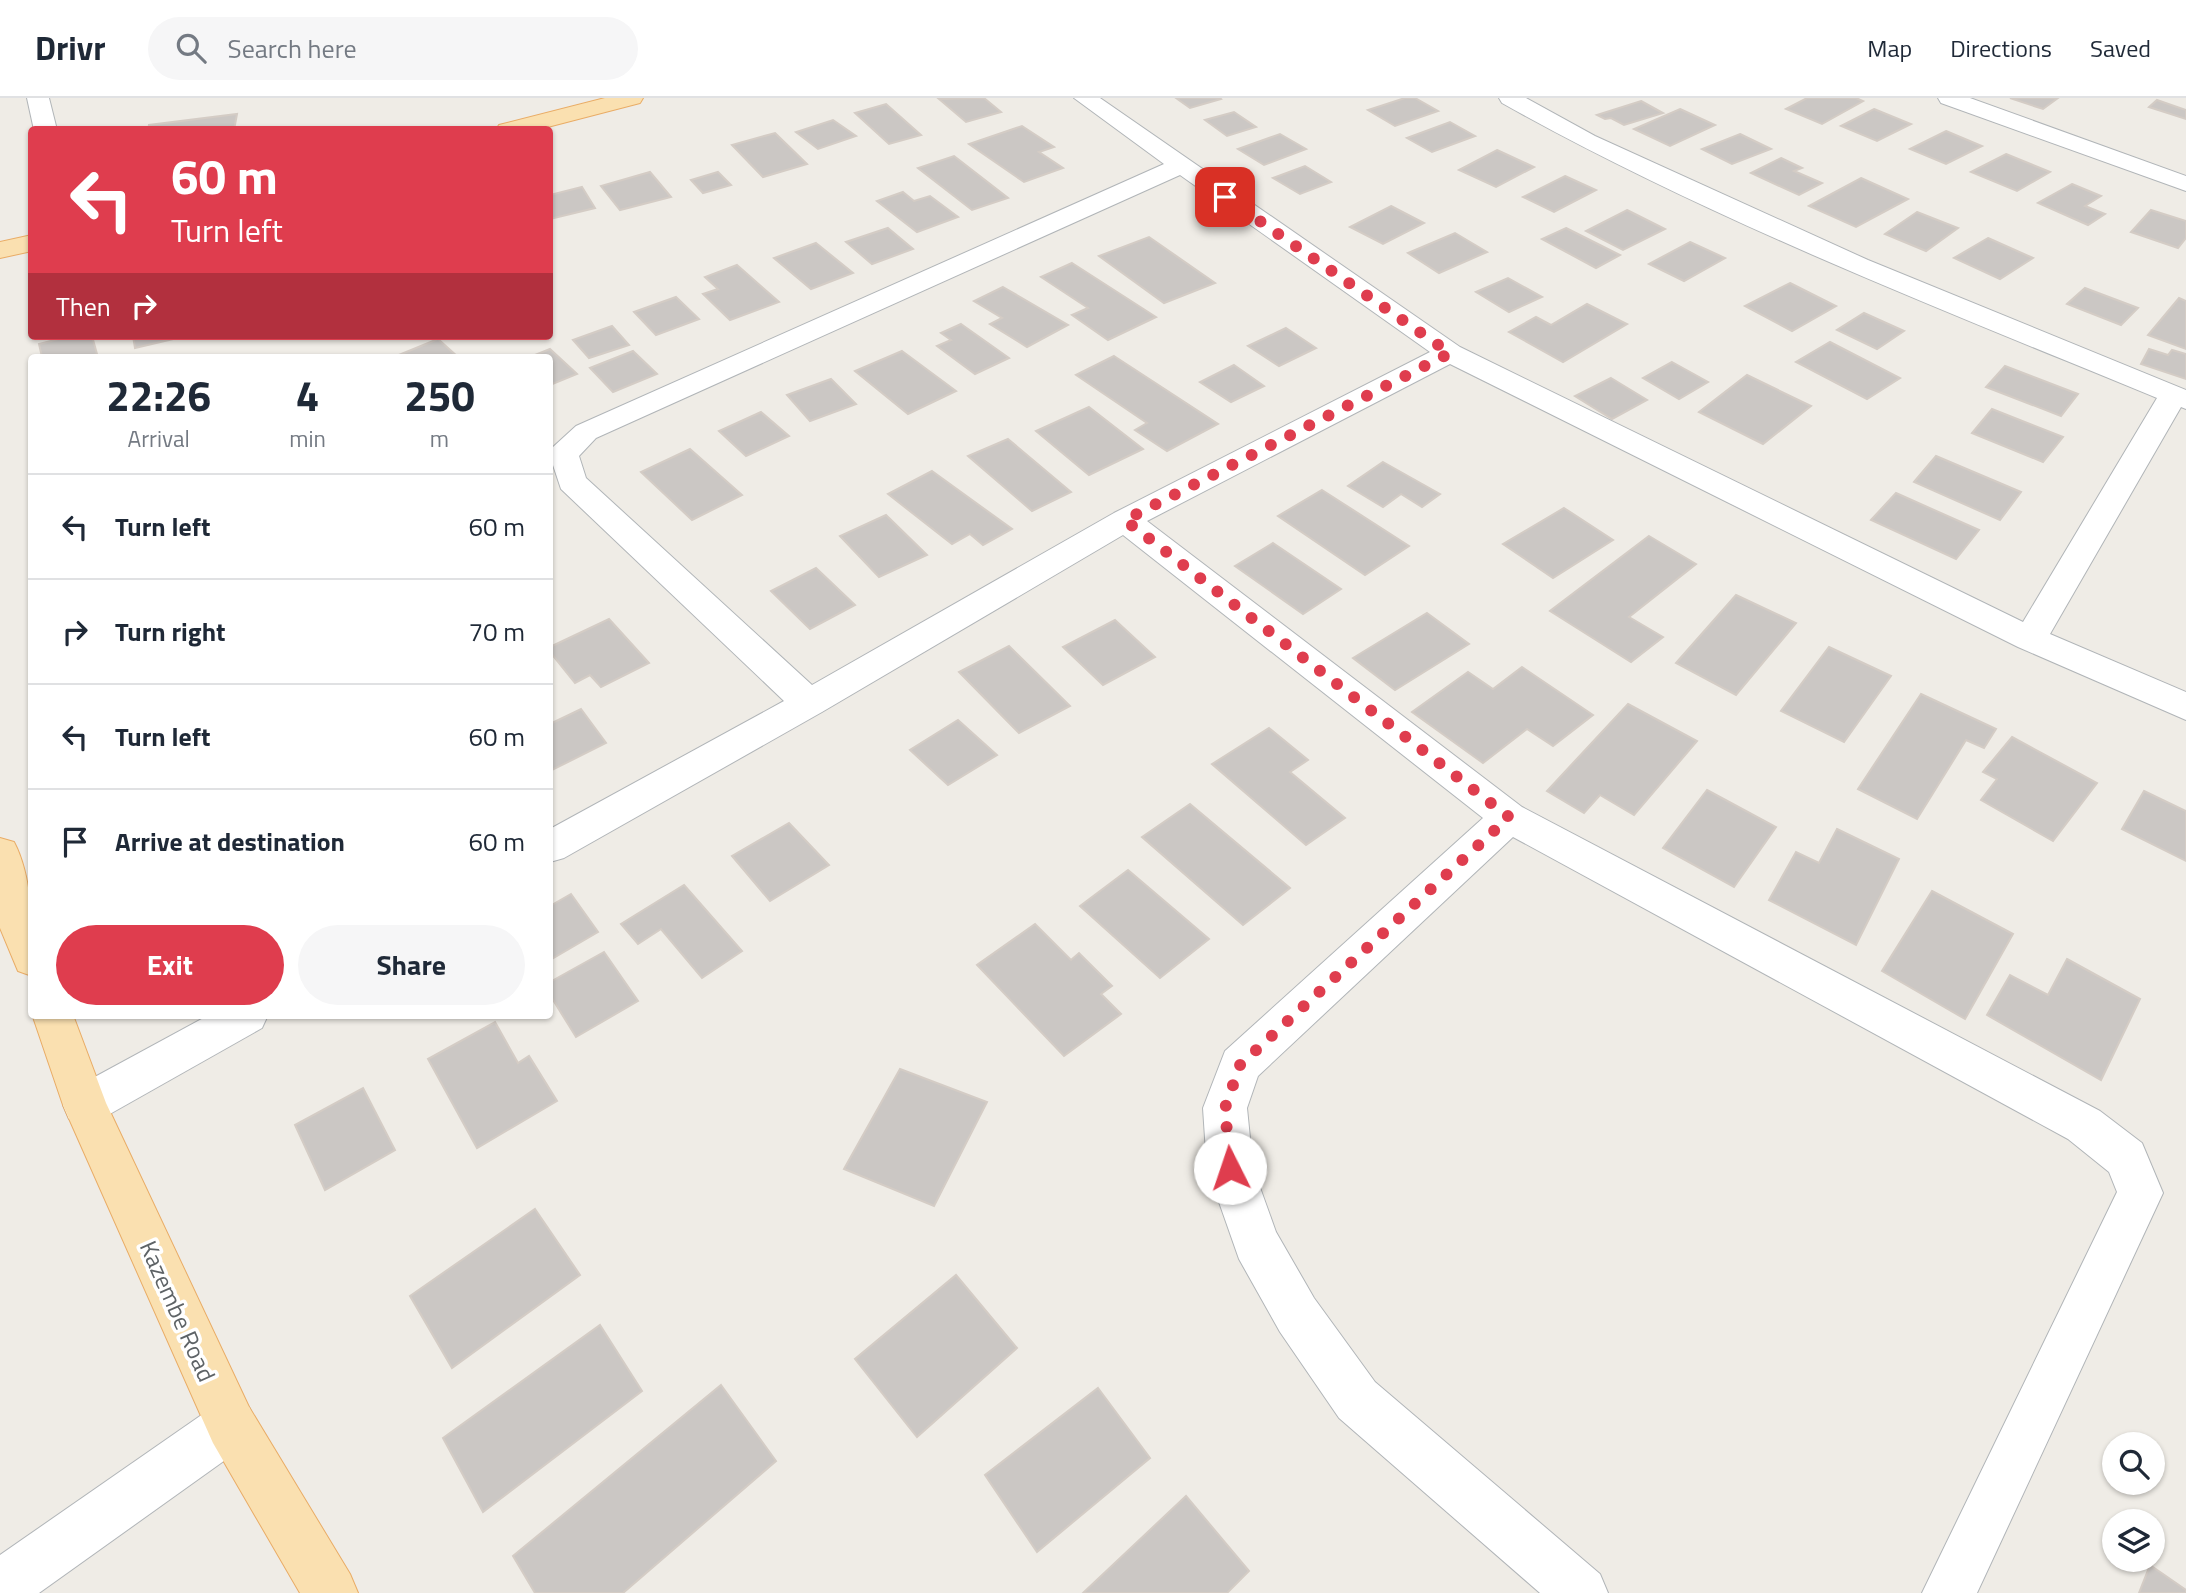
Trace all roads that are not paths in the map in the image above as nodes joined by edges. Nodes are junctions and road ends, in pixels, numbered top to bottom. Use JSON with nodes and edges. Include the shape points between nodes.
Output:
{"nodes":[{"id":1,"x":38,"y":98,"type":"edge"},
{"id":2,"x":632,"y":98,"type":"edge"},
{"id":3,"x":1085,"y":98,"type":"edge"},
{"id":4,"x":1510,"y":98,"type":"edge"},
{"id":5,"x":1949,"y":98,"type":"edge"},
{"id":6,"x":45,"y":126,"type":"edge"},
{"id":7,"x":523,"y":126,"type":"edge"},
{"id":8,"x":1180,"y":166,"type":"junction"},
{"id":9,"x":2186,"y":184,"type":"edge"},
{"id":10,"x":28,"y":244,"type":"edge"},
{"id":11,"x":0,"y":250,"type":"edge"},
{"id":12,"x":1450,"y":353,"type":"junction"},
{"id":13,"x":2179,"y":398,"type":"edge"},
{"id":14,"x":1125,"y":520,"type":"junction"},
{"id":15,"x":2030,"y":639,"type":"junction"},
{"id":16,"x":809,"y":703,"type":"junction"},
{"id":17,"x":2186,"y":707,"type":"edge"},
{"id":18,"x":1509,"y":817,"type":"junction"},
{"id":19,"x":553,"y":845,"type":"edge"},
{"id":20,"x":0,"y":853,"type":"edge"},
{"id":21,"x":28,"y":948,"type":"edge"},
{"id":22,"x":53,"y":1019,"type":"edge"},
{"id":23,"x":240,"y":1019,"type":"edge"},
{"id":24,"x":85,"y":1105,"type":"junction"},
{"id":25,"x":231,"y":1425,"type":"junction"},
{"id":26,"x":0,"y":1588,"type":"edge"},
{"id":27,"x":331,"y":1593,"type":"edge"},
{"id":28,"x":1581,"y":1593,"type":"edge"},
{"id":29,"x":1950,"y":1593,"type":"edge"}],
"edges":[{"from":1,"to":6,"type":"street"},
{"from":2,"to":7,"type":"main road"},
{"from":3,"to":8,"type":"street"},
{"from":4,"to":13,"type":"street","via":[[1587,141],[1859,266]]},
{"from":5,"to":9,"type":"street"},
{"from":8,"to":12,"type":"street"},
{"from":8,"to":16,"type":"street","via":[[586,432],[565,454],[572,482]]},
{"from":10,"to":11,"type":"main road"},
{"from":12,"to":14,"type":"street"},
{"from":12,"to":15,"type":"street"},
{"from":13,"to":15,"type":"street"},
{"from":14,"to":16,"type":"street"},
{"from":14,"to":18,"type":"street"},
{"from":15,"to":17,"type":"street"},
{"from":16,"to":19,"type":"street"},
{"from":18,"to":28,"type":"street","via":[[1240,1065],[1225,1108],[1230,1168],[1256,1243],[1297,1315],[1357,1400]]},
{"from":18,"to":29,"type":"street","via":[[2084,1125],[2126,1158],[2140,1193]]},
{"from":20,"to":21,"type":"main road","via":[[7,893]]},
{"from":22,"to":24,"type":"main road","name":"Kazembe Road"},
{"from":23,"to":24,"type":"street"},
{"from":24,"to":25,"type":"main road","name":"Kazembe Road"},
{"from":25,"to":26,"type":"street"},
{"from":25,"to":27,"type":"main road","name":"Kazembe Road"}]}
